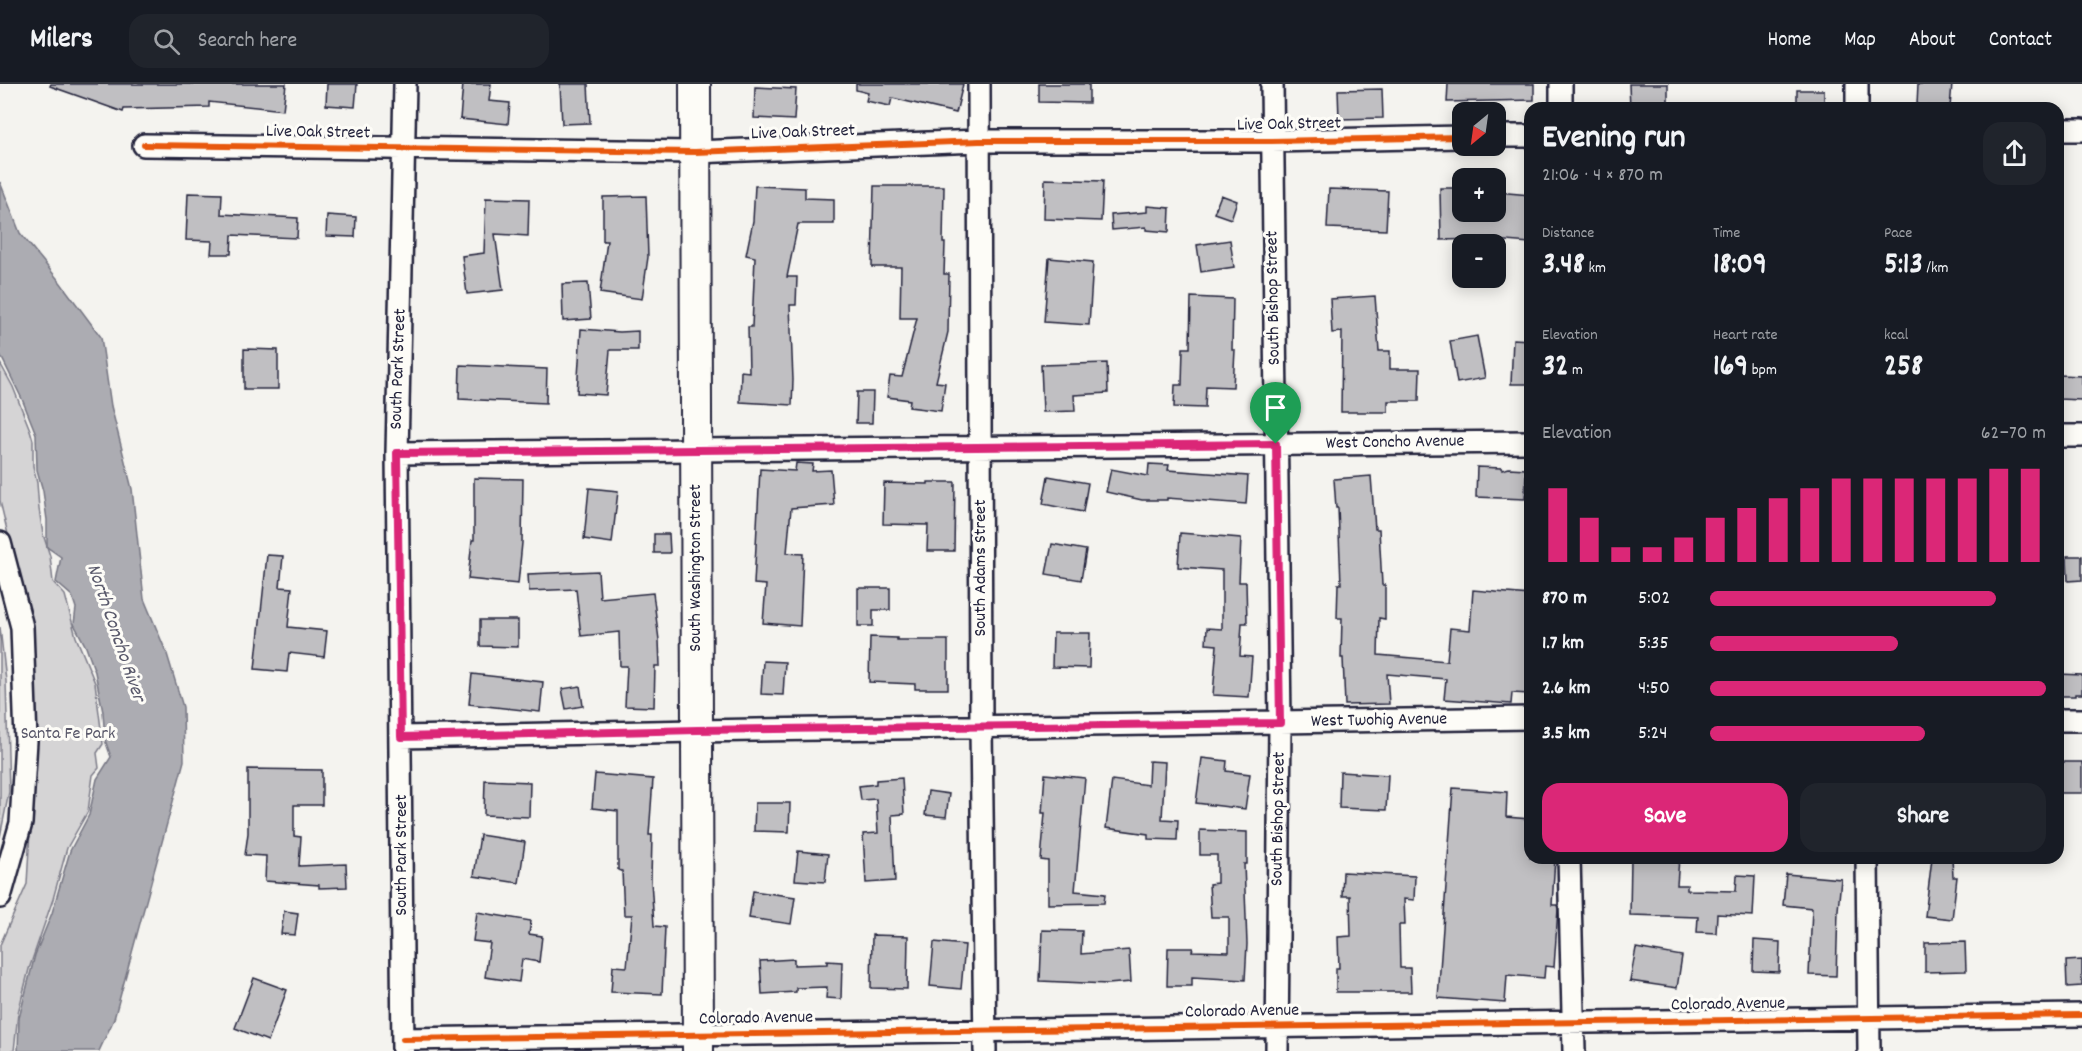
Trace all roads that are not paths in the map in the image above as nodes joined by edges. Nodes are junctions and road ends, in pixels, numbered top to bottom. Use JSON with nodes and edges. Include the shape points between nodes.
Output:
{"nodes":[{"id":1,"x":405,"y":84,"type":"edge"},
{"id":2,"x":695,"y":84,"type":"edge"},
{"id":3,"x":979,"y":84,"type":"edge"},
{"id":4,"x":1272,"y":84,"type":"edge"},
{"id":5,"x":1561,"y":84,"type":"edge"},
{"id":6,"x":1857,"y":84,"type":"edge"},
{"id":7,"x":1561,"y":102,"type":"edge"},
{"id":8,"x":1857,"y":102,"type":"edge"},
{"id":9,"x":2064,"y":130,"type":"edge"},
{"id":10,"x":2082,"y":130,"type":"edge"},
{"id":11,"x":1524,"y":135,"type":"edge"},
{"id":12,"x":1506,"y":136,"type":"edge"},
{"id":13,"x":1452,"y":137,"type":"edge"},
{"id":14,"x":978,"y":141,"type":"junction"},
{"id":15,"x":1272,"y":141,"type":"junction"},
{"id":16,"x":144,"y":146,"type":"dead end"},
{"id":17,"x":405,"y":149,"type":"junction"},
{"id":18,"x":695,"y":152,"type":"junction"},
{"id":19,"x":2064,"y":436,"type":"edge"},
{"id":20,"x":2082,"y":436,"type":"edge"},
{"id":21,"x":1524,"y":442,"type":"edge"},
{"id":22,"x":1276,"y":444,"type":"junction"},
{"id":23,"x":980,"y":447,"type":"junction"},
{"id":24,"x":696,"y":450,"type":"junction"},
{"id":25,"x":397,"y":453,"type":"junction"},
{"id":26,"x":0,"y":543,"type":"edge"},
{"id":27,"x":1524,"y":718,"type":"edge"},
{"id":28,"x":2064,"y":720,"type":"edge"},
{"id":29,"x":2082,"y":720,"type":"edge"},
{"id":30,"x":1280,"y":723,"type":"junction"},
{"id":31,"x":981,"y":728,"type":"junction"},
{"id":32,"x":697,"y":730,"type":"junction"},
{"id":33,"x":401,"y":737,"type":"junction"},
{"id":34,"x":1569,"y":864,"type":"edge"},
{"id":35,"x":1867,"y":864,"type":"edge"},
{"id":36,"x":0,"y":897,"type":"edge"},
{"id":37,"x":2082,"y":1015,"type":"edge"},
{"id":38,"x":1868,"y":1018,"type":"junction"},
{"id":39,"x":1575,"y":1023,"type":"junction"},
{"id":40,"x":1276,"y":1027,"type":"junction"},
{"id":41,"x":985,"y":1041,"type":"edge"},
{"id":42,"x":698,"y":1043,"type":"edge"},
{"id":43,"x":403,"y":1045,"type":"edge"},
{"id":44,"x":1277,"y":1051,"type":"edge"},
{"id":45,"x":1574,"y":1051,"type":"edge"},
{"id":46,"x":1869,"y":1051,"type":"edge"}],
"edges":[{"from":1,"to":17,"type":"street","name":"South Park Street"},
{"from":2,"to":18,"type":"street","name":"South Washington Street"},
{"from":3,"to":14,"type":"street","name":"South Adams Street"},
{"from":4,"to":15,"type":"street","name":"South Bishop Street"},
{"from":5,"to":7,"type":"street"},
{"from":6,"to":8,"type":"street"},
{"from":9,"to":10,"type":"street"},
{"from":11,"to":12,"type":"street"},
{"from":13,"to":15,"type":"street","name":"Live Oak Street"},
{"from":14,"to":15,"type":"street","name":"Live Oak Street"},
{"from":14,"to":18,"type":"street","name":"Live Oak Street"},
{"from":14,"to":23,"type":"street","name":"South Adams Street"},
{"from":15,"to":22,"type":"street","name":"South Bishop Street"},
{"from":16,"to":17,"type":"street","name":"Live Oak Street"},
{"from":17,"to":18,"type":"street","name":"Live Oak Street"},
{"from":17,"to":25,"type":"street","name":"South Park Street"},
{"from":18,"to":24,"type":"street","name":"South Washington Street"},
{"from":19,"to":20,"type":"street"},
{"from":21,"to":22,"type":"street","name":"West Concho Avenue"},
{"from":22,"to":23,"type":"street","name":"West Concho Avenue"},
{"from":22,"to":30,"type":"street","name":"South Bishop Street"},
{"from":23,"to":24,"type":"street","name":"West Concho Avenue"},
{"from":23,"to":31,"type":"street","name":"South Adams Street"},
{"from":24,"to":25,"type":"street","name":"West Concho Avenue"},
{"from":24,"to":32,"type":"street","name":"South Washington Street"},
{"from":25,"to":33,"type":"street","name":"South Park Street"},
{"from":26,"to":36,"type":"street","via":[[22,627],[26,741],[21,823]]},
{"from":27,"to":30,"type":"street","name":"West Twohig Avenue"},
{"from":28,"to":29,"type":"street"},
{"from":30,"to":31,"type":"street","name":"West Twohig Avenue"},
{"from":30,"to":40,"type":"street","name":"South Bishop Street"},
{"from":31,"to":32,"type":"street","name":"West Twohig Avenue"},
{"from":31,"to":41,"type":"street","name":"South Adams Street"},
{"from":32,"to":33,"type":"street","name":"West Twohig Avenue"},
{"from":32,"to":42,"type":"street","name":"South Washington Street"},
{"from":33,"to":43,"type":"street","name":"South Park Street"},
{"from":34,"to":39,"type":"street"},
{"from":35,"to":38,"type":"street"},
{"from":37,"to":38,"type":"street","name":"Colorado Avenue"},
{"from":38,"to":39,"type":"street","name":"Colorado Avenue"},
{"from":38,"to":46,"type":"street"},
{"from":39,"to":40,"type":"street","name":"Colorado Avenue"},
{"from":39,"to":45,"type":"street"},
{"from":40,"to":41,"type":"street","name":"Colorado Avenue"},
{"from":40,"to":44,"type":"street","name":"South Bishop Street"},
{"from":41,"to":42,"type":"street","name":"Colorado Avenue"},
{"from":42,"to":43,"type":"street","name":"Colorado Avenue"}]}
